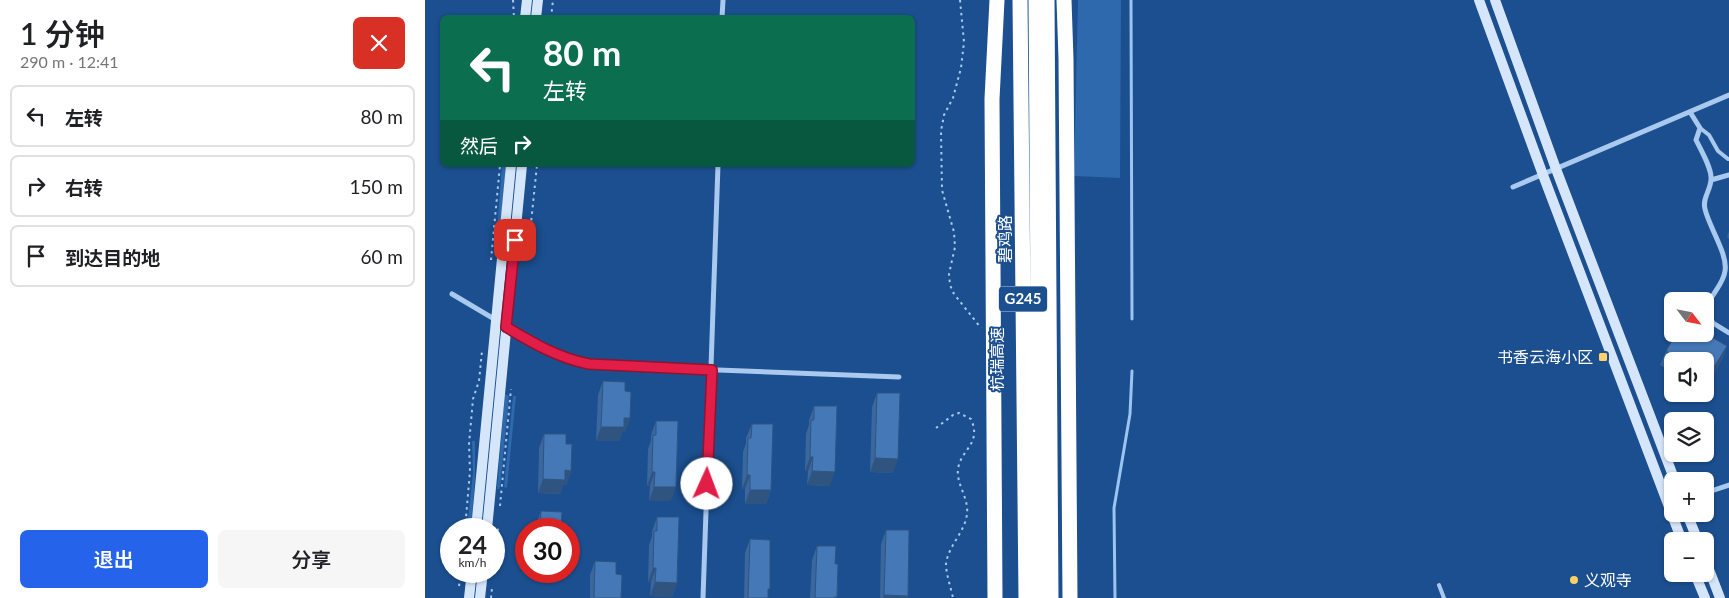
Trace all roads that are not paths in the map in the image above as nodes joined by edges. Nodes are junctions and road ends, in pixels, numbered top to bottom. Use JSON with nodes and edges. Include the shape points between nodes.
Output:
{"nodes":[{"id":1,"x":527,"y":0,"type":"edge"},
{"id":2,"x":538,"y":0,"type":"edge"},
{"id":3,"x":723,"y":0,"type":"edge"},
{"id":4,"x":997,"y":0,"type":"edge"},
{"id":5,"x":1011,"y":0,"type":"edge"},
{"id":6,"x":1021,"y":0,"type":"edge"},
{"id":7,"x":1036,"y":0,"type":"edge"},
{"id":8,"x":1047,"y":0,"type":"edge"},
{"id":9,"x":1064,"y":0,"type":"edge"},
{"id":10,"x":1479,"y":0,"type":"edge"},
{"id":11,"x":1495,"y":0,"type":"edge"},
{"id":12,"x":525,"y":15,"type":"edge"},
{"id":13,"x":536,"y":15,"type":"edge"},
{"id":14,"x":722,"y":15,"type":"edge"},
{"id":15,"x":1729,"y":95,"type":"edge"},
{"id":16,"x":1690,"y":112,"type":"junction"},
{"id":17,"x":1700,"y":128,"type":"junction"},
{"id":18,"x":1728,"y":159,"type":"dead end"},
{"id":19,"x":511,"y":167,"type":"edge"},
{"id":20,"x":522,"y":167,"type":"edge"},
{"id":21,"x":718,"y":167,"type":"edge"},
{"id":22,"x":1556,"y":169,"type":"junction"},
{"id":23,"x":1543,"y":175,"type":"junction"},
{"id":24,"x":1729,"y":175,"type":"edge"},
{"id":25,"x":1711,"y":180,"type":"junction"},
{"id":26,"x":1513,"y":188,"type":"dead end"},
{"id":27,"x":451,"y":294,"type":"dead end"},
{"id":28,"x":496,"y":321,"type":"junction"},
{"id":29,"x":506,"y":327,"type":"junction"},
{"id":30,"x":1729,"y":333,"type":"edge"},
{"id":31,"x":712,"y":370,"type":"junction"},
{"id":32,"x":899,"y":377,"type":"dead end"},
{"id":33,"x":1672,"y":472,"type":"edge"},
{"id":34,"x":1729,"y":485,"type":"edge"},
{"id":35,"x":1664,"y":489,"type":"edge"},
{"id":36,"x":1714,"y":490,"type":"edge"},
{"id":37,"x":477,"y":518,"type":"edge"},
{"id":38,"x":488,"y":518,"type":"edge"},
{"id":39,"x":1698,"y":582,"type":"edge"},
{"id":40,"x":1714,"y":582,"type":"edge"},
{"id":41,"x":471,"y":583,"type":"edge"},
{"id":42,"x":482,"y":583,"type":"edge"},
{"id":43,"x":1439,"y":585,"type":"dead end"},
{"id":44,"x":469,"y":598,"type":"edge"},
{"id":45,"x":480,"y":598,"type":"edge"},
{"id":46,"x":703,"y":598,"type":"edge"},
{"id":47,"x":995,"y":598,"type":"edge"},
{"id":48,"x":1016,"y":598,"type":"edge"},
{"id":49,"x":1025,"y":598,"type":"edge"},
{"id":50,"x":1040,"y":598,"type":"edge"},
{"id":51,"x":1051,"y":598,"type":"edge"},
{"id":52,"x":1071,"y":598,"type":"edge"},
{"id":53,"x":1444,"y":598,"type":"edge"},
{"id":54,"x":1705,"y":598,"type":"edge"},
{"id":55,"x":1720,"y":598,"type":"edge"}],
"edges":[{"from":1,"to":12,"type":"street"},
{"from":2,"to":13,"type":"street"},
{"from":3,"to":14,"type":"street"},
{"from":4,"to":47,"type":"highway","via":[[992,99]]},
{"from":5,"to":48,"type":"highway","name":"杭瑞高速"},
{"from":6,"to":49,"type":"highway","name":"碧鸡路","number":"G245"},
{"from":7,"to":50,"type":"highway","name":"碧鸡路","number":"G245"},
{"from":8,"to":51,"type":"highway"},
{"from":9,"to":52,"type":"highway"},
{"from":10,"to":23,"type":"street"},
{"from":11,"to":22,"type":"street"},
{"from":15,"to":16,"type":"street"},
{"from":16,"to":17,"type":"street"},
{"from":16,"to":22,"type":"street"},
{"from":17,"to":18,"type":"lane"},
{"from":17,"to":25,"type":"street","via":[[1696,140]]},
{"from":19,"to":28,"type":"street"},
{"from":20,"to":29,"type":"street"},
{"from":21,"to":31,"type":"street"},
{"from":22,"to":23,"type":"street"},
{"from":22,"to":33,"type":"street"},
{"from":23,"to":26,"type":"street"},
{"from":23,"to":35,"type":"street"},
{"from":24,"to":25,"type":"street"},
{"from":25,"to":30,"type":"street","via":[[1705,209],[1726,270],[1709,302],[1707,313],[1713,323]]},
{"from":27,"to":28,"type":"street"},
{"from":28,"to":29,"type":"street"},
{"from":28,"to":37,"type":"street"},
{"from":29,"to":31,"type":"street","via":[[569,360],[589,364]]},
{"from":29,"to":38,"type":"street"},
{"from":31,"to":32,"type":"street"},
{"from":31,"to":46,"type":"street"},
{"from":34,"to":36,"type":"street"},
{"from":39,"to":54,"type":"street"},
{"from":40,"to":55,"type":"street"},
{"from":41,"to":44,"type":"street"},
{"from":42,"to":45,"type":"street"},
{"from":43,"to":53,"type":"lane"}]}
